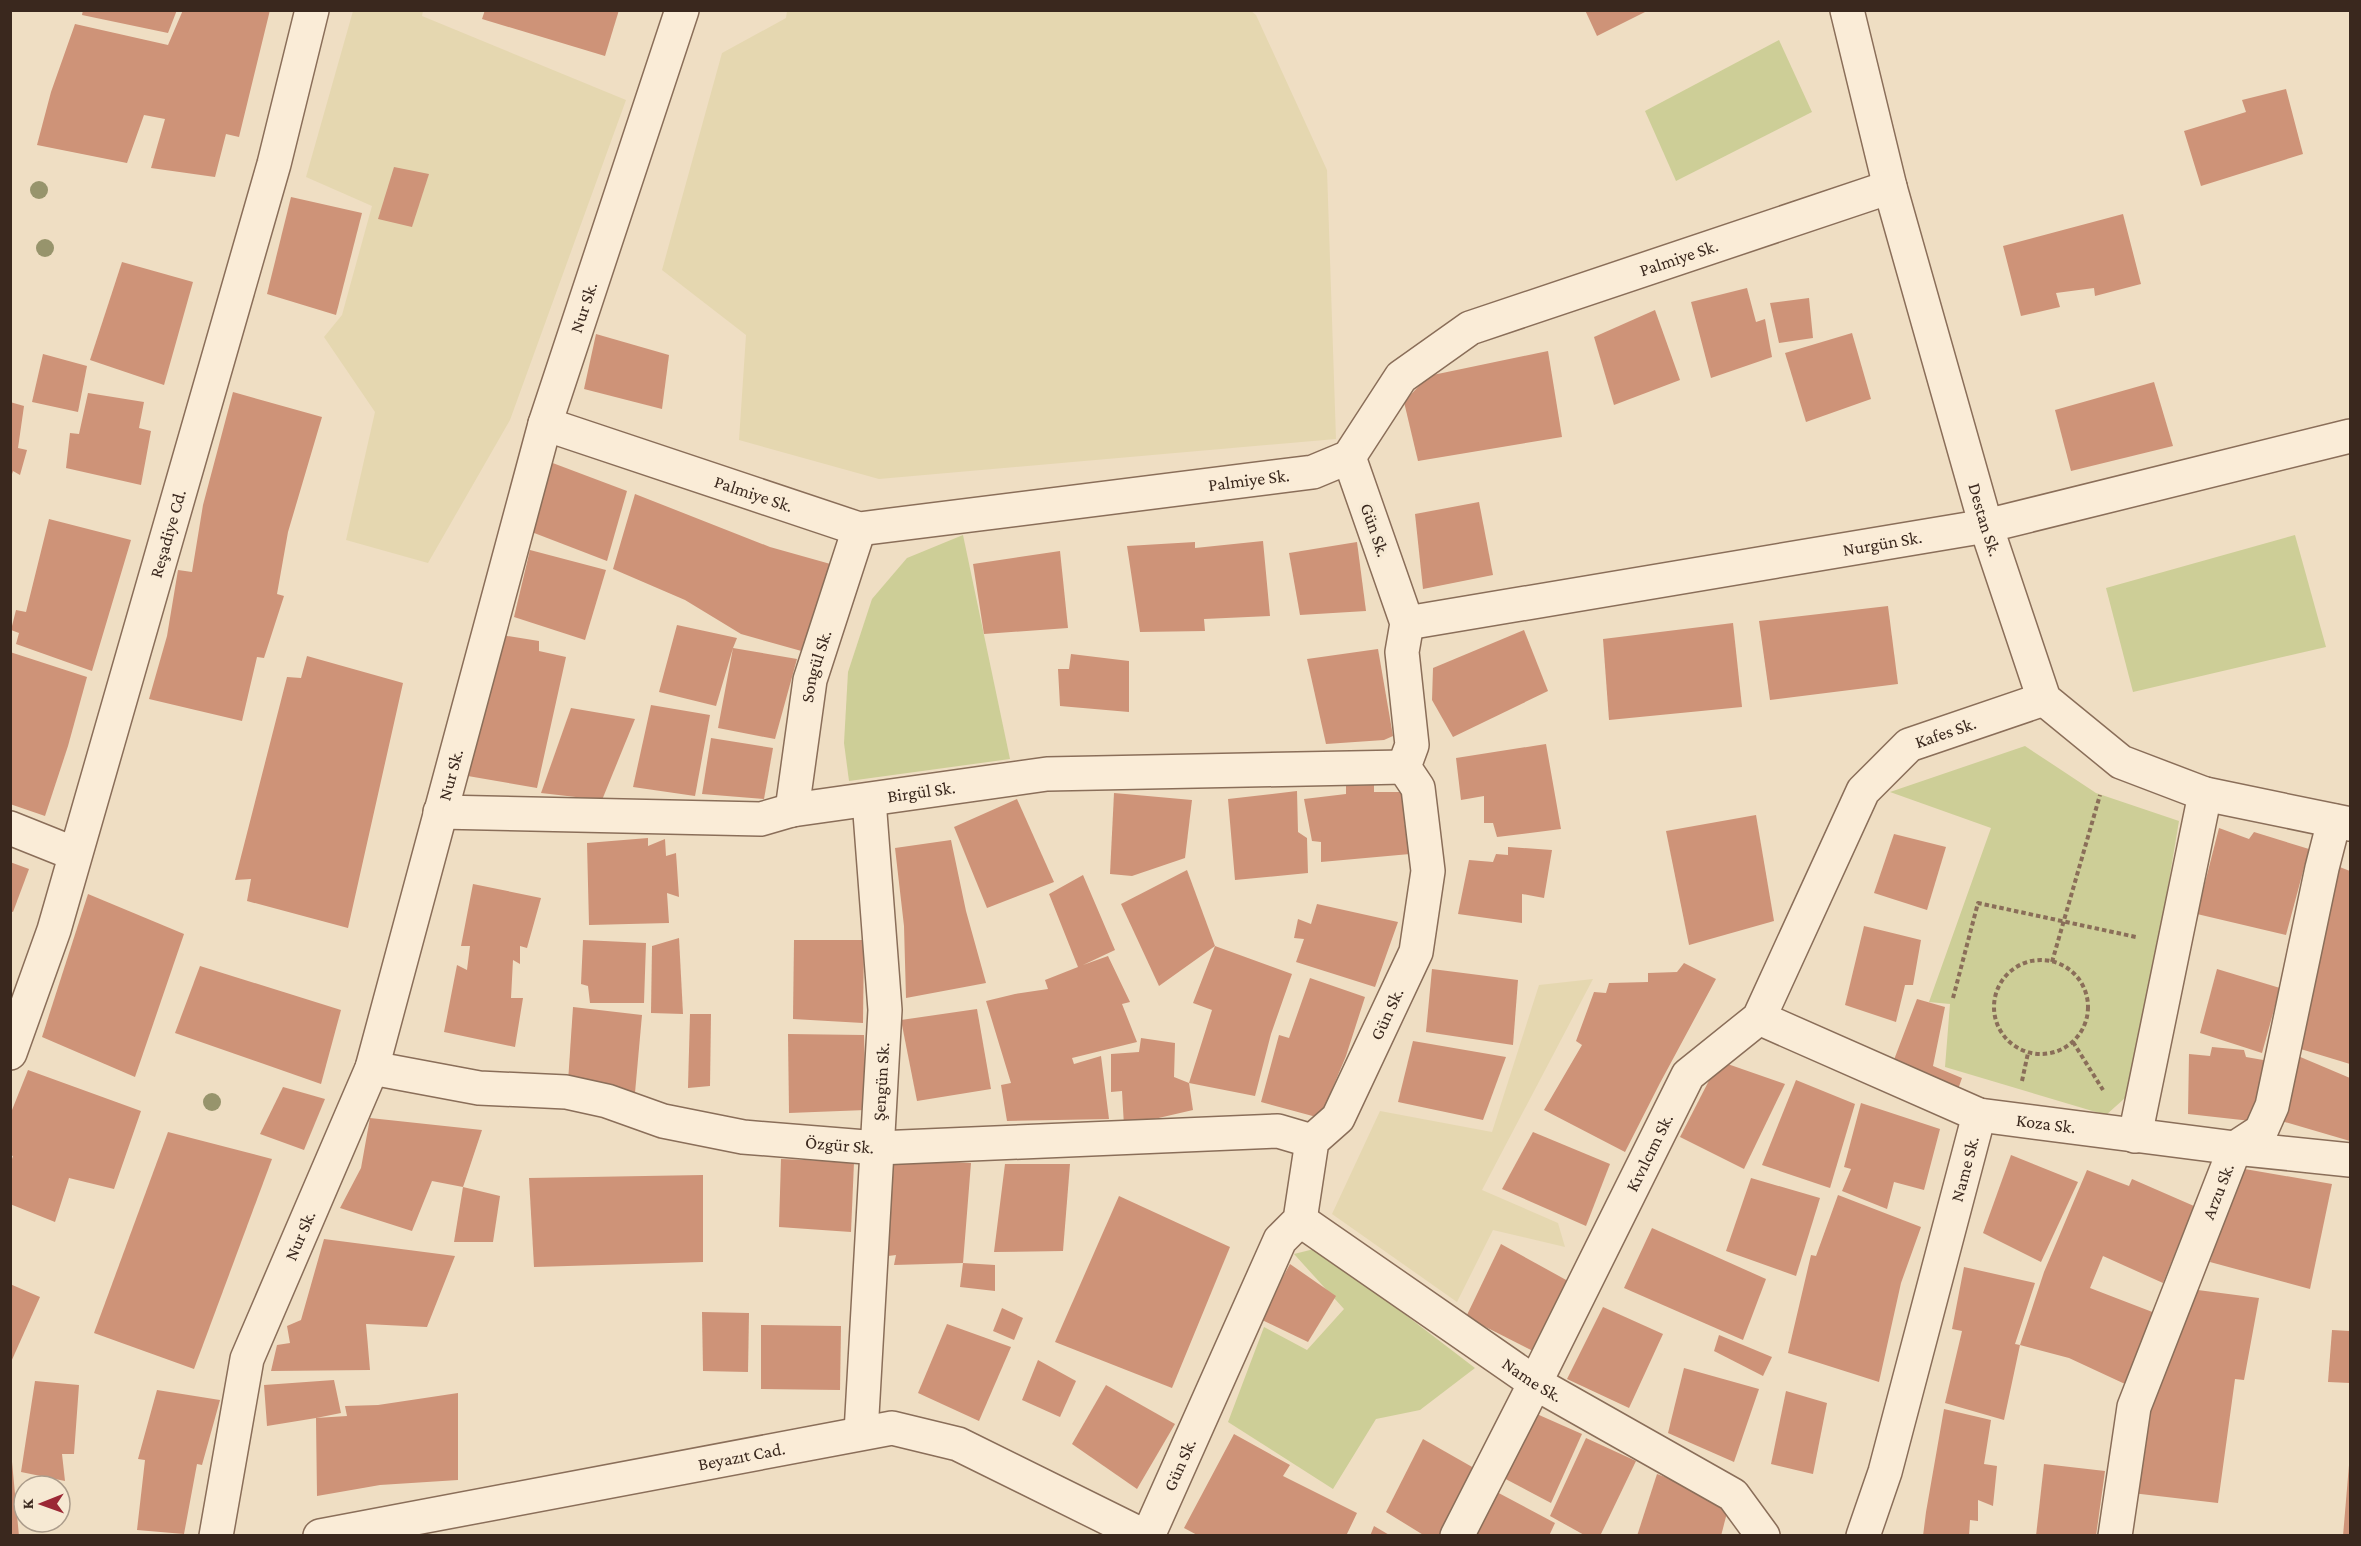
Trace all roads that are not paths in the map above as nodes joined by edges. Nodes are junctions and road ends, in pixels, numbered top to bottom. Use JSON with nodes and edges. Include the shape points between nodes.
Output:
{"nodes":[{"id":1,"x":312,"y":10,"type":"edge"},
{"id":2,"x":681,"y":10,"type":"edge"},
{"id":3,"x":1847,"y":10,"type":"edge"},
{"id":4,"x":1890,"y":187,"type":"junction"},
{"id":5,"x":544,"y":424,"type":"junction"},
{"id":6,"x":2350,"y":436,"type":"edge"},
{"id":7,"x":1349,"y":457,"type":"junction"},
{"id":8,"x":1986,"y":526,"type":"junction"},
{"id":9,"x":859,"y":529,"type":"junction"},
{"id":10,"x":1407,"y":623,"type":"junction"},
{"id":11,"x":2044,"y":699,"type":"junction"},
{"id":12,"x":1404,"y":767,"type":"junction"},
{"id":13,"x":1863,"y":791,"type":"joint"},
{"id":14,"x":2205,"y":794,"type":"junction"},
{"id":15,"x":869,"y":800,"type":"junction"},
{"id":16,"x":792,"y":810,"type":"junction"},
{"id":17,"x":440,"y":812,"type":"junction"},
{"id":18,"x":2342,"y":823,"type":"edge"},
{"id":19,"x":10,"y":828,"type":"edge"},
{"id":20,"x":75,"y":854,"type":"junction"},
{"id":21,"x":1759,"y":1018,"type":"junction"},
{"id":22,"x":10,"y":1053,"type":"edge"},
{"id":23,"x":372,"y":1068,"type":"junction"},
{"id":24,"x":1979,"y":1115,"type":"junction"},
{"id":25,"x":2135,"y":1136,"type":"junction"},
{"id":26,"x":1312,"y":1141,"type":"junction"},
{"id":27,"x":878,"y":1148,"type":"junction"},
{"id":28,"x":2235,"y":1148,"type":"junction"},
{"id":29,"x":2350,"y":1160,"type":"edge"},
{"id":30,"x":1299,"y":1220,"type":"junction"},
{"id":31,"x":1535,"y":1383,"type":"junction"},
{"id":32,"x":861,"y":1433,"type":"junction"},
{"id":33,"x":454,"y":1522,"type":"edge"},
{"id":34,"x":216,"y":1536,"type":"edge"},
{"id":35,"x":320,"y":1536,"type":"edge"},
{"id":36,"x":1146,"y":1536,"type":"edge"},
{"id":37,"x":1457,"y":1536,"type":"edge"},
{"id":38,"x":1763,"y":1536,"type":"edge"},
{"id":39,"x":1863,"y":1536,"type":"edge"},
{"id":40,"x":2115,"y":1536,"type":"edge"}],
"edges":[{"from":1,"to":20,"type":"street","name":"Reşadiye Cd.","via":[[273,164]]},
{"from":2,"to":5,"type":"street","name":"Nur Sk."},
{"from":3,"to":4,"type":"street","name":"Destan Sk."},
{"from":4,"to":7,"type":"street","name":"Palmiye Sk.","via":[[1470,328],[1401,377]]},
{"from":4,"to":8,"type":"street","name":"Destan Sk."},
{"from":5,"to":9,"type":"street","name":"Palmiye Sk."},
{"from":5,"to":17,"type":"street","name":"Nur Sk."},
{"from":6,"to":8,"type":"street","name":"Nurgün Sk."},
{"from":7,"to":9,"type":"street","name":"Palmiye Sk.","via":[[1313,472]]},
{"from":7,"to":10,"type":"street","name":"Gün Sk."},
{"from":8,"to":10,"type":"street","name":"Nurgün Sk."},
{"from":8,"to":11,"type":"street","name":"Destan Sk."},
{"from":9,"to":16,"type":"street","name":"Songül Sk.","via":[[810,680]]},
{"from":10,"to":12,"type":"street","name":"Gün Sk.","via":[[1402,652],[1412,745]]},
{"from":11,"to":13,"type":"street","name":"Kafes Sk.","via":[[1909,745]]},
{"from":11,"to":14,"type":"street","via":[[2121,762]]},
{"from":12,"to":15,"type":"street","name":"Birgül Sk.","via":[[1047,774]]},
{"from":12,"to":26,"type":"street","name":"Gün Sk.","via":[[1418,788],[1428,871],[1416,952],[1338,1118]]},
{"from":13,"to":21,"type":"street","name":"Kıvılcım Sk."},
{"from":14,"to":18,"type":"street"},
{"from":14,"to":25,"type":"street"},
{"from":15,"to":16,"type":"street","name":"Birgül Sk."},
{"from":15,"to":27,"type":"street","name":"Şengün Sk.","via":[[885,1011]]},
{"from":16,"to":17,"type":"street","name":"Birgül Sk.","via":[[761,819]]},
{"from":17,"to":23,"type":"street","name":"Nur Sk."},
{"from":18,"to":28,"type":"street","name":"Arzu Sk.","via":[[2322,868],[2272,1106],[2261,1131]]},
{"from":19,"to":20,"type":"street"},
{"from":20,"to":22,"type":"street","name":"Reşadiye Cd.","via":[[54,930]]},
{"from":21,"to":24,"type":"street","name":"Koza Sk."},
{"from":21,"to":31,"type":"street","name":"Kıvılcım Sk.","via":[[1688,1074]]},
{"from":23,"to":27,"type":"street","name":"Özgür Sk.","via":[[479,1088],[566,1092],[608,1101],[663,1121],[743,1137]]},
{"from":23,"to":34,"type":"street","name":"Nur Sk.","via":[[247,1359]]},
{"from":24,"to":25,"type":"street","name":"Koza Sk."},
{"from":24,"to":39,"type":"street","name":"Name Sk.","via":[[1885,1472]]},
{"from":25,"to":28,"type":"street","name":"Koza Sk."},
{"from":26,"to":27,"type":"street","name":"Özgür Sk.","via":[[1278,1131]]},
{"from":26,"to":30,"type":"street"},
{"from":27,"to":32,"type":"street","name":"Şengün Sk."},
{"from":28,"to":29,"type":"street","name":"Koza Sk."},
{"from":28,"to":40,"type":"street","name":"Arzu Sk.","via":[[2134,1407]]},
{"from":30,"to":31,"type":"street","name":"Name Sk."},
{"from":30,"to":36,"type":"street","name":"Gün Sk.","via":[[1280,1240]]},
{"from":31,"to":37,"type":"street","name":"Kıvılcım Sk."},
{"from":31,"to":38,"type":"street","name":"Name Sk.","via":[[1733,1495]]},
{"from":32,"to":33,"type":"street","name":"Beyazıt Cad."},
{"from":32,"to":36,"type":"street","name":"Beyazıt Cad.","via":[[892,1428],[958,1444]]},
{"from":33,"to":35,"type":"street","name":"Beyazıt Cad."}]}
